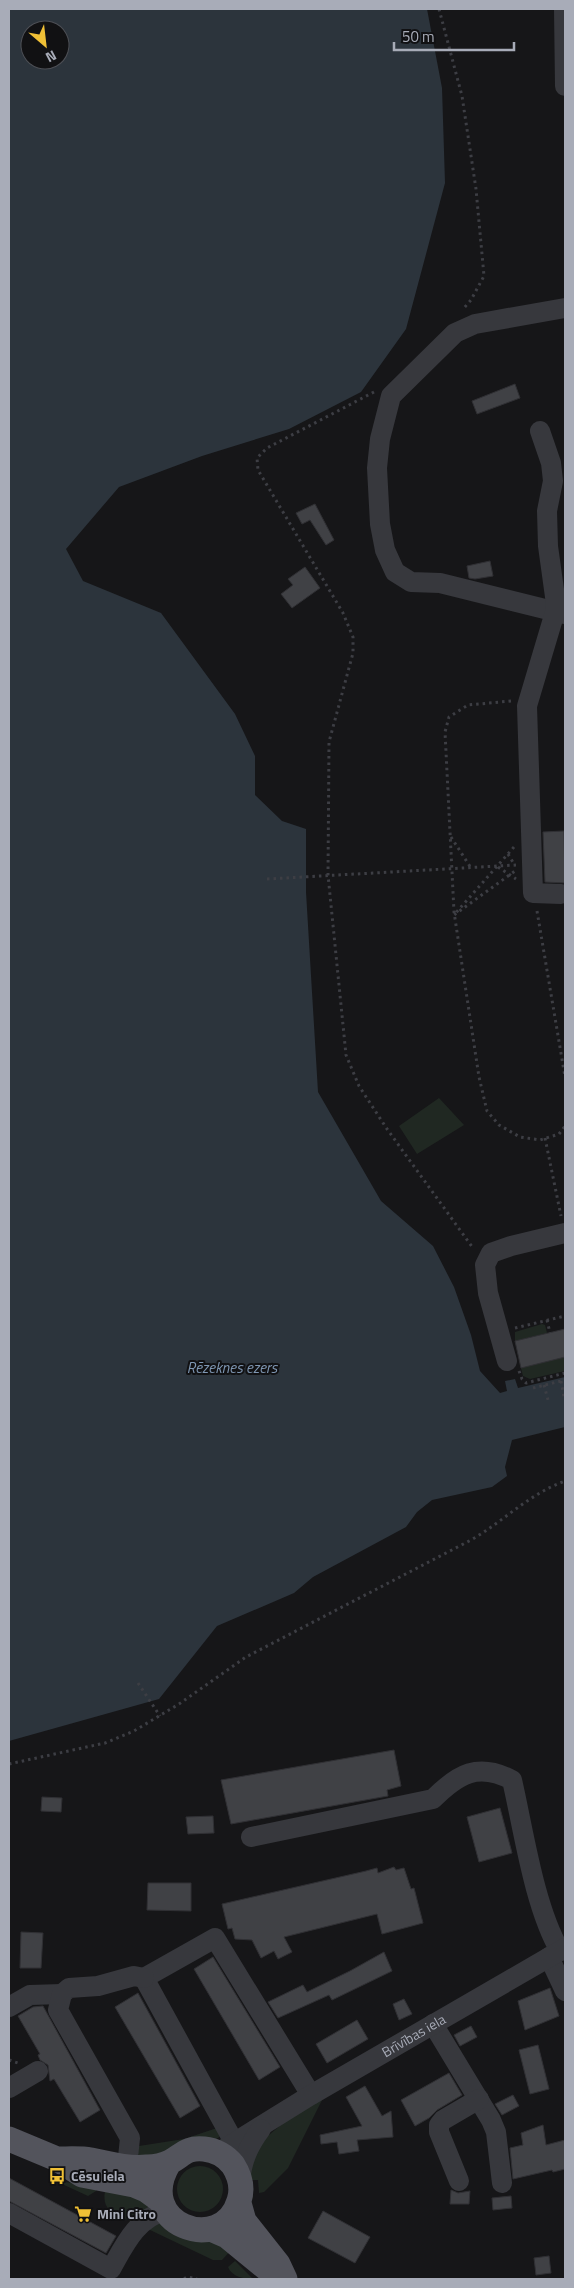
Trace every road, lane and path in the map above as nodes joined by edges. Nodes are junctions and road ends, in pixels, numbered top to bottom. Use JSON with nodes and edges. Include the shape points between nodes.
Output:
{"nodes":[{"id":1,"x":439,"y":9,"type":"edge"},
{"id":2,"x":564,"y":9,"type":"edge"},
{"id":3,"x":565,"y":86,"type":"edge"},
{"id":4,"x":565,"y":308,"type":"edge"},
{"id":5,"x":460,"y":314,"type":"dead end"},
{"id":6,"x":379,"y":390,"type":"dead end"},
{"id":7,"x":540,"y":431,"type":"dead end"},
{"id":8,"x":559,"y":474,"type":"edge"},
{"id":9,"x":557,"y":544,"type":"edge"},
{"id":10,"x":560,"y":613,"type":"edge"},
{"id":11,"x":527,"y":706,"type":"junction"},
{"id":12,"x":531,"y":828,"type":"junction"},
{"id":13,"x":450,"y":835,"type":"junction"},
{"id":14,"x":497,"y":867,"type":"junction"},
{"id":15,"x":471,"y":868,"type":"junction"},
{"id":16,"x":452,"y":869,"type":"junction"},
{"id":17,"x":328,"y":875,"type":"junction"},
{"id":18,"x":267,"y":879,"type":"dead end"},
{"id":19,"x":561,"y":894,"type":"dead end"},
{"id":20,"x":536,"y":902,"type":"dead end"},
{"id":21,"x":454,"y":915,"type":"junction"},
{"id":22,"x":565,"y":1077,"type":"edge"},
{"id":23,"x":565,"y":1126,"type":"edge"},
{"id":24,"x":545,"y":1138,"type":"junction"},
{"id":25,"x":565,"y":1234,"type":"edge"},
{"id":26,"x":486,"y":1265,"type":"junction"},
{"id":27,"x":565,"y":1316,"type":"edge"},
{"id":28,"x":547,"y":1320,"type":"junction"},
{"id":29,"x":508,"y":1329,"type":"dead end"},
{"id":30,"x":550,"y":1333,"type":"dead end"},
{"id":31,"x":507,"y":1361,"type":"dead end"},
{"id":32,"x":565,"y":1373,"type":"edge"},
{"id":33,"x":563,"y":1380,"type":"edge"},
{"id":34,"x":526,"y":1383,"type":"dead end"},
{"id":35,"x":544,"y":1385,"type":"junction"},
{"id":36,"x":533,"y":1388,"type":"dead end"},
{"id":37,"x":564,"y":1397,"type":"edge"},
{"id":38,"x":548,"y":1400,"type":"dead end"},
{"id":39,"x":565,"y":1481,"type":"edge"},
{"id":40,"x":138,"y":1683,"type":"dead end"},
{"id":41,"x":160,"y":1716,"type":"junction"},
{"id":42,"x":9,"y":1764,"type":"edge"},
{"id":43,"x":251,"y":1837,"type":"dead end"},
{"id":44,"x":558,"y":1952,"type":"edge"},
{"id":45,"x":144,"y":1978,"type":"junction"},
{"id":46,"x":565,"y":1991,"type":"edge"},
{"id":47,"x":60,"y":2002,"type":"junction"},
{"id":48,"x":9,"y":2007,"type":"edge"},
{"id":49,"x":433,"y":2024,"type":"junction"},
{"id":50,"x":38,"y":2071,"type":"dead end"},
{"id":51,"x":9,"y":2088,"type":"edge"},
{"id":52,"x":311,"y":2095,"type":"junction"},
{"id":53,"x":479,"y":2099,"type":"junction"},
{"id":54,"x":264,"y":2125,"type":"junction"},
{"id":55,"x":9,"y":2139,"type":"edge"},
{"id":56,"x":225,"y":2148,"type":"junction"},
{"id":57,"x":57,"y":2159,"type":"junction"},
{"id":58,"x":169,"y":2163,"type":"junction"},
{"id":59,"x":127,"y":2168,"type":"junction"},
{"id":60,"x":459,"y":2181,"type":"dead end"},
{"id":61,"x":502,"y":2183,"type":"dead end"},
{"id":62,"x":239,"y":2192,"type":"junction"},
{"id":63,"x":163,"y":2206,"type":"junction"},
{"id":64,"x":9,"y":2213,"type":"edge"},
{"id":65,"x":211,"y":2229,"type":"junction"},
{"id":66,"x":108,"y":2274,"type":"edge"},
{"id":67,"x":284,"y":2278,"type":"edge"},
{"id":68,"x":184,"y":2279,"type":"edge"},
{"id":69,"x":197,"y":2279,"type":"edge"}],
"edges":[{"from":1,"to":5,"type":"path","via":[[462,96],[476,189],[484,276]]},
{"from":2,"to":3,"type":"street"},
{"from":4,"to":10,"type":"street","via":[[476,324],[455,333],[391,396],[380,439],[377,468],[384,550],[395,572],[411,582],[440,583]]},
{"from":6,"to":17,"type":"path","via":[[267,448],[257,458],[258,470],[343,613],[353,637],[353,653],[329,742]]},
{"from":7,"to":8,"type":"street","via":[[551,463]]},
{"from":8,"to":9,"type":"street","via":[[547,511]]},
{"from":9,"to":10,"type":"street"},
{"from":10,"to":11,"type":"street"},
{"from":11,"to":12,"type":"street"},
{"from":11,"to":13,"type":"path","via":[[512,701],[468,705],[449,717],[445,732]]},
{"from":12,"to":14,"type":"path"},
{"from":12,"to":19,"type":"street","via":[[533,893]]},
{"from":13,"to":15,"type":"path"},
{"from":13,"to":16,"type":"path"},
{"from":14,"to":15,"type":"path"},
{"from":14,"to":21,"type":"path"},
{"from":14,"to":21,"type":"path","via":[[522,865]]},
{"from":15,"to":16,"type":"path"},
{"from":16,"to":17,"type":"path"},
{"from":16,"to":21,"type":"path"},
{"from":17,"to":18,"type":"path"},
{"from":17,"to":26,"type":"path","via":[[346,1055],[359,1086],[387,1130]]},
{"from":20,"to":22,"type":"path"},
{"from":21,"to":24,"type":"path","via":[[487,1111],[500,1125],[520,1137]]},
{"from":23,"to":24,"type":"path","via":[[559,1134]]},
{"from":24,"to":25,"type":"path"},
{"from":25,"to":26,"type":"street","via":[[511,1246],[491,1254]]},
{"from":26,"to":31,"type":"street","via":[[488,1293]]},
{"from":27,"to":28,"type":"path"},
{"from":28,"to":29,"type":"path"},
{"from":28,"to":30,"type":"path"},
{"from":32,"to":34,"type":"path"},
{"from":33,"to":35,"type":"path"},
{"from":33,"to":37,"type":"path"},
{"from":35,"to":36,"type":"path"},
{"from":35,"to":38,"type":"path"},
{"from":39,"to":41,"type":"path","via":[[527,1499],[471,1540],[246,1657]]},
{"from":40,"to":41,"type":"path"},
{"from":41,"to":42,"type":"path","via":[[105,1743]]},
{"from":43,"to":44,"type":"street","via":[[432,1799],[450,1782],[480,1770],[499,1773],[512,1780],[532,1868]]},
{"from":44,"to":46,"type":"street"},
{"from":44,"to":49,"type":"street","name":"Brīvības iela"},
{"from":45,"to":47,"type":"street","via":[[134,1976],[98,1986],[69,1988]]},
{"from":45,"to":52,"type":"street","via":[[215,1938]]},
{"from":45,"to":56,"type":"street"},
{"from":47,"to":48,"type":"street","via":[[30,1995]]},
{"from":47,"to":59,"type":"street","via":[[130,2138]]},
{"from":49,"to":52,"type":"street","name":"Brīvības iela"},
{"from":49,"to":53,"type":"street"},
{"from":50,"to":51,"type":"street"},
{"from":52,"to":54,"type":"street","name":"Brīvības iela"},
{"from":53,"to":60,"type":"street","via":[[439,2125]]},
{"from":53,"to":61,"type":"street","via":[[496,2132]]},
{"from":54,"to":56,"type":"street","name":"Brīvības iela"},
{"from":54,"to":62,"type":"street","via":[[245,2157]]},
{"from":55,"to":57,"type":"main road"},
{"from":56,"to":58,"type":"main road","via":[[190,2150]]},
{"from":56,"to":62,"type":"main road"},
{"from":57,"to":59,"type":"main road","via":[[89,2160]]},
{"from":57,"to":63,"type":"main road","via":[[82,2175],[146,2190]]},
{"from":58,"to":59,"type":"main road"},
{"from":58,"to":63,"type":"main road","via":[[159,2188]]},
{"from":62,"to":65,"type":"main road","via":[[231,2216]]},
{"from":62,"to":67,"type":"main road","via":[[244,2221],[278,2264]]},
{"from":63,"to":65,"type":"main road","via":[[179,2224],[189,2229]]},
{"from":63,"to":66,"type":"street","via":[[136,2228]]},
{"from":64,"to":66,"type":"street"},
{"from":65,"to":67,"type":"main road","via":[[227,2236],[270,2271]]},
{"from":68,"to":69,"type":"path"}]}
